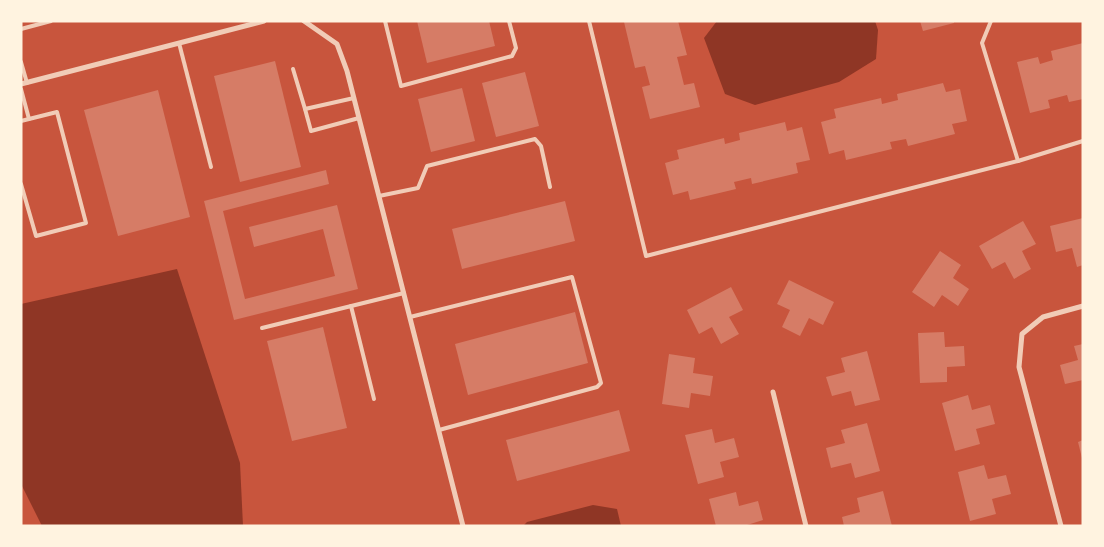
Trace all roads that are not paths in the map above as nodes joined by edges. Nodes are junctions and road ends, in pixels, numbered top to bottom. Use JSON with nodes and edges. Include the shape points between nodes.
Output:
{"nodes":[{"id":1,"x":51,"y":21,"type":"edge"},
{"id":2,"x":264,"y":21,"type":"edge"},
{"id":3,"x":304,"y":21,"type":"edge"},
{"id":4,"x":385,"y":21,"type":"edge"},
{"id":5,"x":509,"y":21,"type":"edge"},
{"id":6,"x":589,"y":21,"type":"edge"},
{"id":7,"x":991,"y":21,"type":"edge"},
{"id":8,"x":21,"y":29,"type":"edge"},
{"id":9,"x":179,"y":43,"type":"junction"},
{"id":10,"x":21,"y":62,"type":"edge"},
{"id":11,"x":293,"y":69,"type":"dead end"},
{"id":12,"x":24,"y":83,"type":"edge"},
{"id":13,"x":21,"y":89,"type":"edge"},
{"id":14,"x":354,"y":98,"type":"junction"},
{"id":15,"x":304,"y":109,"type":"junction"},
{"id":16,"x":359,"y":118,"type":"junction"},
{"id":17,"x":29,"y":119,"type":"junction"},
{"id":18,"x":21,"y":121,"type":"edge"},
{"id":19,"x":1083,"y":141,"type":"edge"},
{"id":20,"x":1018,"y":161,"type":"junction"},
{"id":21,"x":211,"y":167,"type":"dead end"},
{"id":22,"x":21,"y":184,"type":"edge"},
{"id":23,"x":550,"y":187,"type":"dead end"},
{"id":24,"x":379,"y":196,"type":"junction"},
{"id":25,"x":404,"y":293,"type":"junction"},
{"id":26,"x":351,"y":306,"type":"junction"},
{"id":27,"x":1083,"y":306,"type":"edge"},
{"id":28,"x":410,"y":317,"type":"junction"},
{"id":29,"x":262,"y":328,"type":"dead end"},
{"id":30,"x":772,"y":392,"type":"dead end"},
{"id":31,"x":374,"y":399,"type":"dead end"},
{"id":32,"x":439,"y":430,"type":"junction"},
{"id":33,"x":463,"y":526,"type":"edge"},
{"id":34,"x":806,"y":526,"type":"edge"},
{"id":35,"x":1061,"y":526,"type":"edge"}],
"edges":[{"from":1,"to":8,"type":"lane"},
{"from":2,"to":9,"type":"street"},
{"from":3,"to":14,"type":"street","via":[[337,44]]},
{"from":4,"to":5,"type":"lane","via":[[401,86],[512,56],[516,48]]},
{"from":6,"to":20,"type":"lane","via":[[646,256]]},
{"from":7,"to":20,"type":"lane","via":[[982,43]]},
{"from":9,"to":12,"type":"street"},
{"from":9,"to":21,"type":"lane"},
{"from":10,"to":12,"type":"lane"},
{"from":11,"to":15,"type":"lane"},
{"from":13,"to":17,"type":"lane"},
{"from":14,"to":15,"type":"lane"},
{"from":14,"to":16,"type":"street"},
{"from":15,"to":16,"type":"lane","via":[[311,131]]},
{"from":16,"to":24,"type":"street"},
{"from":17,"to":18,"type":"lane"},
{"from":17,"to":22,"type":"lane","via":[[57,112],[86,223],[36,236]]},
{"from":19,"to":20,"type":"lane"},
{"from":23,"to":24,"type":"lane","via":[[541,146],[535,139],[427,166],[418,188]]},
{"from":24,"to":25,"type":"street"},
{"from":25,"to":26,"type":"lane"},
{"from":25,"to":28,"type":"street"},
{"from":26,"to":29,"type":"lane"},
{"from":26,"to":31,"type":"lane"},
{"from":27,"to":35,"type":"street","via":[[1043,317],[1022,334],[1019,366]]},
{"from":28,"to":32,"type":"street"},
{"from":28,"to":32,"type":"lane","via":[[572,277],[601,383],[597,387]]},
{"from":30,"to":34,"type":"street"},
{"from":32,"to":33,"type":"street"}]}
